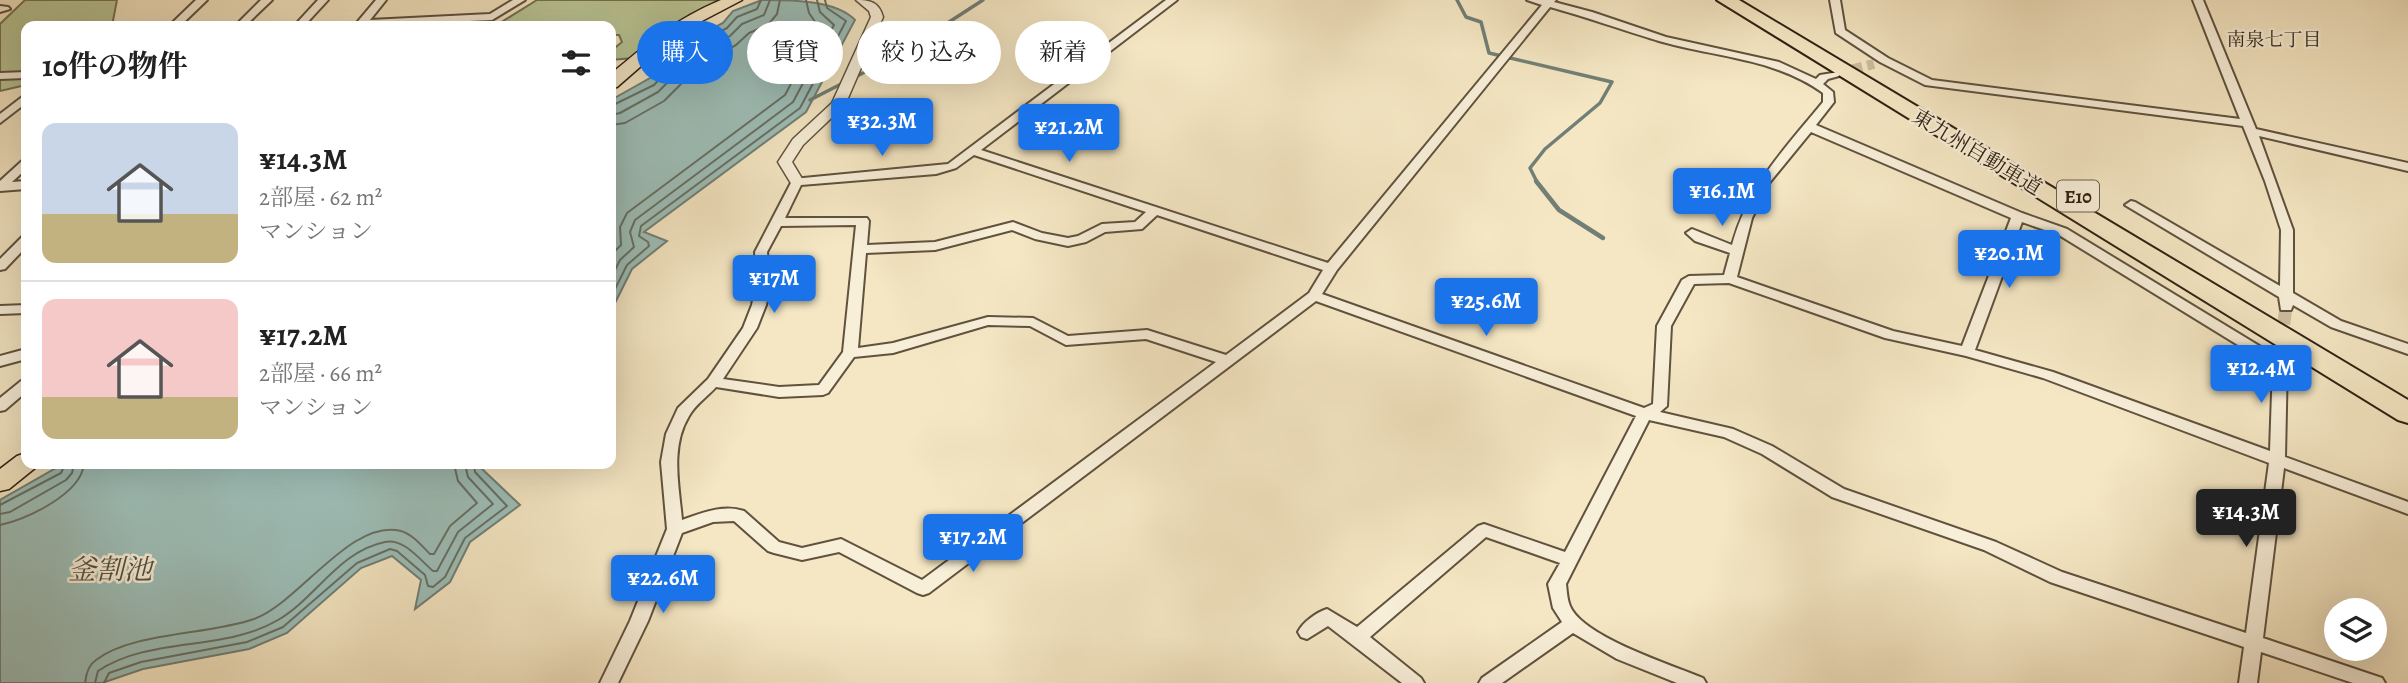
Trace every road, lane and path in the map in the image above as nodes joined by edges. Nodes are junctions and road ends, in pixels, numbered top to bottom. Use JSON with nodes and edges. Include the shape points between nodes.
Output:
{"nodes":[{"id":1,"x":202,"y":0,"type":"edge"},
{"id":2,"x":267,"y":0,"type":"edge"},
{"id":3,"x":323,"y":0,"type":"edge"},
{"id":4,"x":381,"y":0,"type":"edge"},
{"id":5,"x":520,"y":0,"type":"edge"},
{"id":6,"x":734,"y":0,"type":"edge"},
{"id":7,"x":862,"y":0,"type":"edge"},
{"id":8,"x":1172,"y":0,"type":"edge"},
{"id":9,"x":1532,"y":0,"type":"edge"},
{"id":10,"x":1726,"y":0,"type":"edge"},
{"id":11,"x":1748,"y":0,"type":"edge"},
{"id":12,"x":1835,"y":0,"type":"edge"},
{"id":13,"x":2198,"y":0,"type":"edge"},
{"id":14,"x":1549,"y":2,"type":"edge"},
{"id":15,"x":179,"y":21,"type":"edge"},
{"id":16,"x":245,"y":21,"type":"edge"},
{"id":17,"x":304,"y":21,"type":"edge"},
{"id":18,"x":363,"y":21,"type":"edge"},
{"id":19,"x":426,"y":21,"type":"edge"},
{"id":20,"x":1835,"y":74,"type":"tunnel mouth"},
{"id":21,"x":21,"y":75,"type":"edge"},
{"id":22,"x":0,"y":76,"type":"edge"},
{"id":23,"x":616,"y":79,"type":"edge"},
{"id":24,"x":1817,"y":84,"type":"junction"},
{"id":25,"x":21,"y":101,"type":"edge"},
{"id":26,"x":2,"y":116,"type":"edge"},
{"id":27,"x":1810,"y":127,"type":"junction"},
{"id":28,"x":2248,"y":127,"type":"junction"},
{"id":29,"x":973,"y":151,"type":"junction"},
{"id":30,"x":21,"y":167,"type":"edge"},
{"id":31,"x":2408,"y":167,"type":"edge"},
{"id":32,"x":797,"y":182,"type":"junction"},
{"id":33,"x":21,"y":185,"type":"edge"},
{"id":34,"x":0,"y":186,"type":"edge"},
{"id":35,"x":2131,"y":205,"type":"dead end"},
{"id":36,"x":1155,"y":210,"type":"junction"},
{"id":37,"x":2018,"y":216,"type":"junction"},
{"id":38,"x":777,"y":222,"type":"junction"},
{"id":39,"x":1692,"y":233,"type":"dead end"},
{"id":40,"x":21,"y":245,"type":"edge"},
{"id":41,"x":860,"y":249,"type":"junction"},
{"id":42,"x":1737,"y":251,"type":"junction"},
{"id":43,"x":0,"y":266,"type":"edge"},
{"id":44,"x":1331,"y":268,"type":"junction"},
{"id":45,"x":1730,"y":279,"type":"junction"},
{"id":46,"x":1314,"y":296,"type":"junction"},
{"id":47,"x":2286,"y":300,"type":"junction"},
{"id":48,"x":21,"y":309,"type":"edge"},
{"id":49,"x":0,"y":310,"type":"edge"},
{"id":50,"x":2408,"y":349,"type":"edge"},
{"id":51,"x":1967,"y":352,"type":"junction"},
{"id":52,"x":850,"y":353,"type":"junction"},
{"id":53,"x":21,"y":355,"type":"edge"},
{"id":54,"x":1226,"y":360,"type":"junction"},
{"id":55,"x":0,"y":361,"type":"edge"},
{"id":56,"x":713,"y":382,"type":"junction"},
{"id":57,"x":21,"y":388,"type":"edge"},
{"id":58,"x":2408,"y":393,"type":"edge"},
{"id":59,"x":0,"y":405,"type":"edge"},
{"id":60,"x":2408,"y":413,"type":"edge"},
{"id":61,"x":1645,"y":414,"type":"junction"},
{"id":62,"x":2277,"y":461,"type":"junction"},
{"id":63,"x":21,"y":466,"type":"edge"},
{"id":64,"x":0,"y":482,"type":"edge"},
{"id":65,"x":2408,"y":508,"type":"edge"},
{"id":66,"x":675,"y":529,"type":"junction"},
{"id":67,"x":1572,"y":560,"type":"junction"},
{"id":68,"x":1573,"y":624,"type":"junction"},
{"id":69,"x":1307,"y":632,"type":"dead end"},
{"id":70,"x":1358,"y":637,"type":"junction"},
{"id":71,"x":2252,"y":643,"type":"junction"},
{"id":72,"x":609,"y":683,"type":"edge"},
{"id":73,"x":1415,"y":683,"type":"edge"},
{"id":74,"x":1488,"y":683,"type":"edge"},
{"id":75,"x":1696,"y":683,"type":"edge"},
{"id":76,"x":2248,"y":683,"type":"edge"},
{"id":77,"x":2376,"y":683,"type":"edge"}],
"edges":[{"from":1,"to":15,"type":"street"},
{"from":2,"to":16,"type":"street"},
{"from":3,"to":17,"type":"street"},
{"from":4,"to":18,"type":"street"},
{"from":5,"to":19,"type":"street","via":[[492,17]]},
{"from":6,"to":23,"type":"highway","via":[[673,30]]},
{"from":7,"to":32,"type":"street","via":[[875,9],[877,18],[838,105],[798,142],[786,162]]},
{"from":8,"to":29,"type":"street"},
{"from":9,"to":14,"type":"street"},
{"from":10,"to":60,"type":"highway","name":"東九州自動車道","number":"E10"},
{"from":11,"to":58,"type":"highway","name":"東九州自動車道","number":"E10"},
{"from":12,"to":28,"type":"street","via":[[1840,31],[1879,62],[1929,83]]},
{"from":13,"to":28,"type":"street"},
{"from":14,"to":24,"type":"street","via":[[1663,39],[1775,64]]},
{"from":14,"to":44,"type":"street"},
{"from":20,"to":24,"type":"street"},
{"from":21,"to":22,"type":"street"},
{"from":24,"to":27,"type":"street","via":[[1828,92],[1829,102]]},
{"from":25,"to":26,"type":"street"},
{"from":27,"to":37,"type":"street"},
{"from":27,"to":42,"type":"street","via":[[1766,181],[1746,218]]},
{"from":28,"to":31,"type":"street"},
{"from":28,"to":47,"type":"street","via":[[2287,230]]},
{"from":29,"to":32,"type":"street","via":[[944,169]]},
{"from":29,"to":36,"type":"street"},
{"from":30,"to":34,"type":"street"},
{"from":32,"to":38,"type":"street"},
{"from":33,"to":34,"type":"street"},
{"from":35,"to":47,"type":"street"},
{"from":36,"to":41,"type":"street","via":[[1138,226],[1102,228],[1076,241],[1039,236],[1013,226],[935,246]]},
{"from":36,"to":44,"type":"street"},
{"from":37,"to":51,"type":"street"},
{"from":37,"to":62,"type":"street","via":[[2063,232],[2256,350],[2280,355]]},
{"from":38,"to":41,"type":"street","via":[[863,221]]},
{"from":38,"to":56,"type":"street","via":[[761,252],[759,306],[750,328]]},
{"from":39,"to":42,"type":"street"},
{"from":40,"to":43,"type":"street"},
{"from":41,"to":52,"type":"street"},
{"from":42,"to":45,"type":"street"},
{"from":44,"to":46,"type":"street"},
{"from":45,"to":51,"type":"street","via":[[1891,335]]},
{"from":45,"to":61,"type":"street","via":[[1689,280],[1664,326],[1660,406]]},
{"from":46,"to":54,"type":"street"},
{"from":46,"to":61,"type":"street"},
{"from":47,"to":50,"type":"street","via":[[2336,324]]},
{"from":48,"to":49,"type":"street"},
{"from":51,"to":62,"type":"street","via":[[2048,375]]},
{"from":52,"to":54,"type":"street","via":[[893,348],[988,321],[1033,322],[1066,341],[1147,334]]},
{"from":52,"to":56,"type":"street","via":[[823,390],[779,392]]},
{"from":53,"to":55,"type":"street"},
{"from":54,"to":66,"type":"street","via":[[923,588],[841,545],[802,554],[774,547],[738,515],[712,516]]},
{"from":56,"to":66,"type":"street","via":[[683,412],[674,434],[669,462]]},
{"from":57,"to":59,"type":"street"},
{"from":61,"to":67,"type":"street"},
{"from":61,"to":71,"type":"street","via":[[1728,433],[1767,450],[1838,493],[1990,545],[2056,577]]},
{"from":62,"to":65,"type":"street"},
{"from":62,"to":71,"type":"street"},
{"from":63,"to":64,"type":"highway"},
{"from":66,"to":72,"type":"street"},
{"from":67,"to":68,"type":"street","via":[[1557,583],[1562,610]]},
{"from":67,"to":70,"type":"street","via":[[1483,530]]},
{"from":68,"to":74,"type":"street"},
{"from":68,"to":75,"type":"street","via":[[1578,631]]},
{"from":69,"to":70,"type":"street","via":[[1327,615]]},
{"from":70,"to":73,"type":"street"},
{"from":71,"to":76,"type":"street"},
{"from":71,"to":77,"type":"street"}]}
